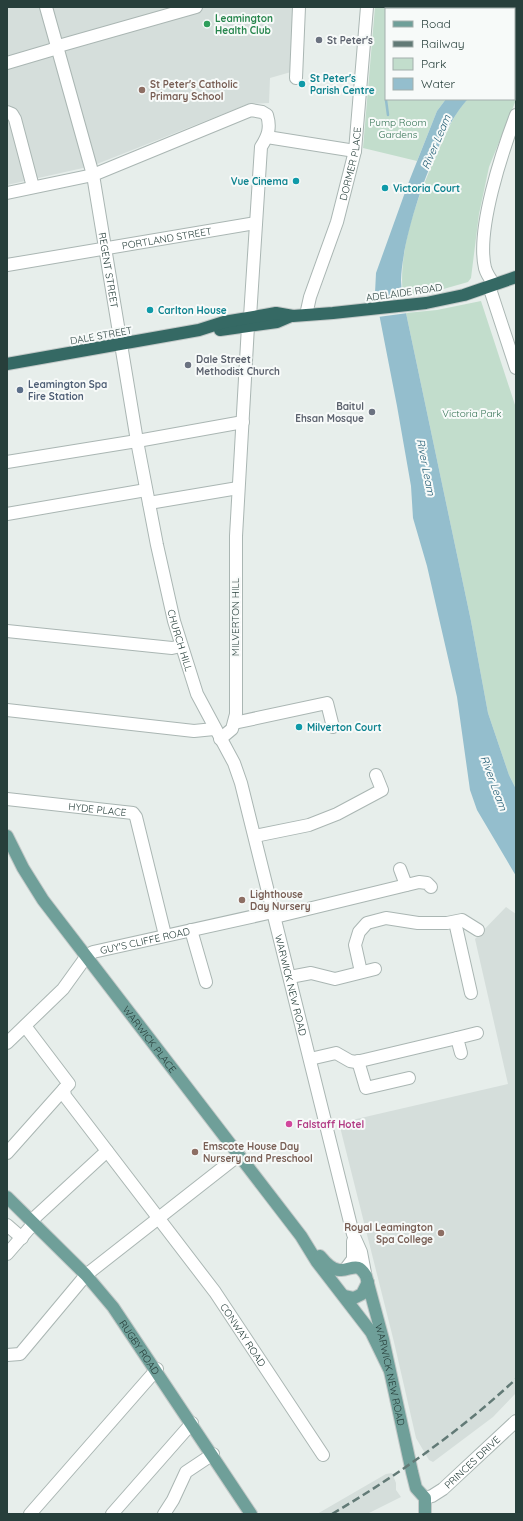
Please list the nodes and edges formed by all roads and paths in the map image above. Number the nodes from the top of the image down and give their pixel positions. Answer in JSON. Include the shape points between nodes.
{"nodes":[{"id":1,"x":46,"y":7,"type":"edge"},
{"id":2,"x":196,"y":7,"type":"edge"},
{"id":3,"x":299,"y":7,"type":"edge"},
{"id":4,"x":367,"y":7,"type":"edge"},
{"id":5,"x":57,"y":47,"type":"junction"},
{"id":6,"x":7,"y":63,"type":"edge"},
{"id":7,"x":296,"y":78,"type":"dead end"},
{"id":8,"x":7,"y":112,"type":"edge"},
{"id":9,"x":516,"y":115,"type":"edge"},
{"id":10,"x":267,"y":137,"type":"junction"},
{"id":11,"x":355,"y":151,"type":"junction"},
{"id":12,"x":93,"y":175,"type":"junction"},
{"id":13,"x":33,"y":187,"type":"junction"},
{"id":14,"x":7,"y":193,"type":"edge"},
{"id":15,"x":256,"y":223,"type":"junction"},
{"id":16,"x":106,"y":249,"type":"junction"},
{"id":17,"x":7,"y":265,"type":"edge"},
{"id":18,"x":516,"y":277,"type":"edge"},
{"id":19,"x":492,"y":285,"type":"junction"},
{"id":20,"x":306,"y":315,"type":"junction"},
{"id":21,"x":249,"y":322,"type":"junction"},
{"id":22,"x":122,"y":343,"type":"junction"},
{"id":23,"x":7,"y":364,"type":"edge"},
{"id":24,"x":516,"y":368,"type":"edge"},
{"id":25,"x":243,"y":422,"type":"junction"},
{"id":26,"x":137,"y":441,"type":"junction"},
{"id":27,"x":7,"y":462,"type":"edge"},
{"id":28,"x":238,"y":488,"type":"junction"},
{"id":29,"x":146,"y":490,"type":"junction"},
{"id":30,"x":149,"y":503,"type":"junction"},
{"id":31,"x":7,"y":514,"type":"edge"},
{"id":32,"x":155,"y":537,"type":"joint"},
{"id":33,"x":7,"y":631,"type":"edge"},
{"id":34,"x":181,"y":646,"type":"junction"},
{"id":35,"x":7,"y":710,"type":"edge"},
{"id":36,"x":234,"y":723,"type":"junction"},
{"id":37,"x":333,"y":727,"type":"dead end"},
{"id":38,"x":217,"y":734,"type":"junction"},
{"id":39,"x":376,"y":775,"type":"dead end"},
{"id":40,"x":7,"y":799,"type":"edge"},
{"id":41,"x":7,"y":836,"type":"edge"},
{"id":42,"x":255,"y":836,"type":"junction"},
{"id":43,"x":400,"y":869,"type":"dead end"},
{"id":44,"x":406,"y":886,"type":"junction"},
{"id":45,"x":431,"y":887,"type":"dead end"},
{"id":46,"x":274,"y":914,"type":"junction"},
{"id":47,"x":455,"y":922,"type":"junction"},
{"id":48,"x":191,"y":930,"type":"junction"},
{"id":49,"x":478,"y":930,"type":"dead end"},
{"id":50,"x":165,"y":935,"type":"junction"},
{"id":51,"x":86,"y":957,"type":"junction"},
{"id":52,"x":375,"y":969,"type":"dead end"},
{"id":53,"x":361,"y":972,"type":"junction"},
{"id":54,"x":290,"y":978,"type":"junction"},
{"id":55,"x":206,"y":982,"type":"dead end"},
{"id":56,"x":471,"y":993,"type":"dead end"},
{"id":57,"x":25,"y":1026,"type":"junction"},
{"id":58,"x":478,"y":1033,"type":"dead end"},
{"id":59,"x":457,"y":1038,"type":"junction"},
{"id":60,"x":7,"y":1043,"type":"edge"},
{"id":61,"x":461,"y":1053,"type":"dead end"},
{"id":62,"x":310,"y":1059,"type":"junction"},
{"id":63,"x":358,"y":1061,"type":"junction"},
{"id":64,"x":409,"y":1078,"type":"dead end"},
{"id":65,"x":64,"y":1089,"type":"junction"},
{"id":66,"x":107,"y":1151,"type":"junction"},
{"id":67,"x":7,"y":1153,"type":"edge"},
{"id":68,"x":239,"y":1155,"type":"junction"},
{"id":69,"x":7,"y":1197,"type":"edge"},
{"id":70,"x":159,"y":1218,"type":"junction"},
{"id":71,"x":32,"y":1222,"type":"junction"},
{"id":72,"x":7,"y":1225,"type":"edge"},
{"id":73,"x":353,"y":1234,"type":"junction"},
{"id":74,"x":302,"y":1236,"type":"junction"},
{"id":75,"x":22,"y":1238,"type":"junction"},
{"id":76,"x":7,"y":1254,"type":"edge"},
{"id":77,"x":345,"y":1269,"type":"junction"},
{"id":78,"x":86,"y":1275,"type":"junction"},
{"id":79,"x":366,"y":1278,"type":"junction"},
{"id":80,"x":341,"y":1292,"type":"junction"},
{"id":81,"x":7,"y":1355,"type":"edge"},
{"id":82,"x":157,"y":1369,"type":"junction"},
{"id":83,"x":389,"y":1369,"type":"junction"},
{"id":84,"x":192,"y":1422,"type":"junction"},
{"id":85,"x":514,"y":1426,"type":"edge"},
{"id":86,"x":212,"y":1454,"type":"junction"},
{"id":87,"x":323,"y":1455,"type":"dead end"},
{"id":88,"x":425,"y":1498,"type":"junction"},
{"id":89,"x":30,"y":1514,"type":"edge"},
{"id":90,"x":112,"y":1514,"type":"edge"},
{"id":91,"x":164,"y":1514,"type":"edge"},
{"id":92,"x":251,"y":1514,"type":"edge"},
{"id":93,"x":425,"y":1514,"type":"edge"}],
"edges":[{"from":1,"to":5,"type":"street","name":"REGENT STREET"},
{"from":2,"to":5,"type":"street"},
{"from":3,"to":7,"type":"street"},
{"from":4,"to":11,"type":"street","name":"DORMER PLACE"},
{"from":5,"to":6,"type":"street"},
{"from":5,"to":12,"type":"street","name":"REGENT STREET"},
{"from":8,"to":13,"type":"street","via":[[15,119]]},
{"from":9,"to":19,"type":"street","via":[[497,169],[490,204],[483,254]]},
{"from":10,"to":11,"type":"street"},
{"from":10,"to":12,"type":"street","name":"MILVERTON HILL","via":[[267,115],[251,110]]},
{"from":10,"to":15,"type":"street","name":"MILVERTON HILL","via":[[261,147]]},
{"from":11,"to":20,"type":"street","name":"DORMER PLACE","via":[[337,222]]},
{"from":12,"to":13,"type":"street"},
{"from":12,"to":16,"type":"street","name":"REGENT STREET"},
{"from":13,"to":14,"type":"street"},
{"from":15,"to":16,"type":"street","name":"PORTLAND STREET"},
{"from":15,"to":21,"type":"street","name":"MILVERTON HILL"},
{"from":16,"to":17,"type":"street","name":"PORTLAND STREET","via":[[31,267]]},
{"from":16,"to":22,"type":"street","name":"REGENT STREET"},
{"from":18,"to":19,"type":"highway","name":"ADELAIDE ROAD"},
{"from":19,"to":20,"type":"highway","name":"ADELAIDE ROAD","via":[[464,295],[418,304]]},
{"from":19,"to":24,"type":"street"},
{"from":20,"to":21,"type":"highway","name":"ADELAIDE ROAD","via":[[293,316],[277,322]]},
{"from":21,"to":22,"type":"highway","name":"DALE STREET","via":[[224,322],[199,330]]},
{"from":21,"to":25,"type":"street","name":"MILVERTON HILL"},
{"from":22,"to":23,"type":"highway","name":"DALE STREET"},
{"from":22,"to":26,"type":"street","name":"REGENT STREET"},
{"from":25,"to":26,"type":"street"},
{"from":25,"to":28,"type":"street","name":"MILVERTON HILL"},
{"from":26,"to":27,"type":"street"},
{"from":26,"to":29,"type":"street","name":"REGENT STREET"},
{"from":28,"to":30,"type":"street"},
{"from":28,"to":36,"type":"street","name":"MILVERTON HILL"},
{"from":29,"to":30,"type":"street","name":"REGENT STREET"},
{"from":29,"to":31,"type":"street"},
{"from":30,"to":32,"type":"street","name":"REGENT STREET"},
{"from":32,"to":34,"type":"street","name":"CHURCH HILL"},
{"from":33,"to":34,"type":"street","via":[[172,648]]},
{"from":34,"to":38,"type":"street","name":"CHURCH HILL","via":[[197,694]]},
{"from":35,"to":38,"type":"street"},
{"from":36,"to":37,"type":"street","via":[[327,703]]},
{"from":36,"to":38,"type":"street","via":[[230,731]]},
{"from":38,"to":42,"type":"street","name":"WARWICK NEW ROAD","via":[[234,762]]},
{"from":39,"to":42,"type":"street","via":[[382,790],[337,814],[309,825]]},
{"from":40,"to":50,"type":"street","name":"HYDE PLACE","via":[[133,813]]},
{"from":41,"to":51,"type":"main road","name":"WARWICK PLACE","via":[[43,900]]},
{"from":42,"to":46,"type":"street","name":"WARWICK NEW ROAD"},
{"from":43,"to":44,"type":"street"},
{"from":44,"to":45,"type":"street","name":"GUY'S CLIFFE ROAD","via":[[423,882]]},
{"from":44,"to":46,"type":"street","name":"GUY'S CLIFFE ROAD"},
{"from":46,"to":48,"type":"street","name":"GUY'S CLIFFE ROAD"},
{"from":46,"to":54,"type":"street","name":"WARWICK NEW ROAD"},
{"from":47,"to":49,"type":"street","via":[[466,922]]},
{"from":47,"to":53,"type":"street","via":[[418,923],[386,918],[367,923],[359,932],[355,945]]},
{"from":47,"to":56,"type":"street"},
{"from":48,"to":50,"type":"street","name":"GUY'S CLIFFE ROAD"},
{"from":48,"to":55,"type":"street"},
{"from":50,"to":51,"type":"street","name":"GUY'S CLIFFE ROAD","via":[[99,949]]},
{"from":51,"to":57,"type":"street","name":"GUY'S CLIFFE ROAD","via":[[63,989]]},
{"from":51,"to":68,"type":"main road","name":"WARWICK PLACE"},
{"from":52,"to":53,"type":"street"},
{"from":53,"to":54,"type":"street","via":[[334,979],[311,973]]},
{"from":54,"to":62,"type":"street","name":"WARWICK NEW ROAD"},
{"from":57,"to":60,"type":"street","name":"GUY'S CLIFFE ROAD"},
{"from":57,"to":65,"type":"street","name":"CONWAY ROAD","via":[[69,1084]]},
{"from":58,"to":59,"type":"street"},
{"from":59,"to":61,"type":"street"},
{"from":59,"to":63,"type":"street"},
{"from":62,"to":63,"type":"street","via":[[336,1053],[350,1061]]},
{"from":62,"to":73,"type":"street","name":"WARWICK NEW ROAD"},
{"from":63,"to":64,"type":"street","via":[[366,1088]]},
{"from":65,"to":66,"type":"street","name":"CONWAY ROAD","via":[[65,1096]]},
{"from":65,"to":67,"type":"street"},
{"from":66,"to":70,"type":"street","name":"CONWAY ROAD"},
{"from":66,"to":71,"type":"street"},
{"from":68,"to":70,"type":"street"},
{"from":68,"to":74,"type":"main road","name":"WARWICK PLACE"},
{"from":69,"to":71,"type":"main road","name":"RUGBY ROAD"},
{"from":70,"to":78,"type":"street"},
{"from":70,"to":87,"type":"street","name":"CONWAY ROAD","via":[[218,1296]]},
{"from":71,"to":75,"type":"street"},
{"from":71,"to":78,"type":"main road","name":"RUGBY ROAD"},
{"from":72,"to":75,"type":"street"},
{"from":73,"to":77,"type":"street","name":"WARWICK NEW ROAD","via":[[354,1255]]},
{"from":73,"to":79,"type":"street","name":"WARWICK NEW ROAD","via":[[361,1252]]},
{"from":74,"to":77,"type":"main road","name":"WARWICK PLACE","via":[[330,1266]]},
{"from":74,"to":80,"type":"main road","name":"WARWICK PLACE","via":[[317,1262]]},
{"from":75,"to":76,"type":"street"},
{"from":77,"to":79,"type":"main road","name":"WARWICK PLACE","via":[[359,1268]]},
{"from":77,"to":80,"type":"main road","name":"WARWICK NEW ROAD","via":[[337,1280]]},
{"from":78,"to":81,"type":"street","via":[[20,1354]]},
{"from":78,"to":82,"type":"main road","name":"RUGBY ROAD","via":[[113,1307]]},
{"from":79,"to":80,"type":"main road","via":[[362,1294],[354,1298]]},
{"from":79,"to":83,"type":"main road","name":"WARWICK NEW ROAD"},
{"from":80,"to":83,"type":"main road","name":"WARWICK PLACE","via":[[374,1337]]},
{"from":82,"to":84,"type":"main road","name":"RUGBY ROAD"},
{"from":82,"to":89,"type":"street"},
{"from":83,"to":88,"type":"main road","name":"WARWICK NEW ROAD","via":[[416,1488]]},
{"from":84,"to":86,"type":"main road","name":"RUGBY ROAD"},
{"from":84,"to":90,"type":"street"},
{"from":85,"to":88,"type":"street","name":"PRINCES DRIVE","via":[[443,1488]]},
{"from":86,"to":91,"type":"street","via":[[186,1472]]},
{"from":86,"to":92,"type":"main road","name":"RUGBY ROAD"},
{"from":88,"to":93,"type":"main road"}]}
